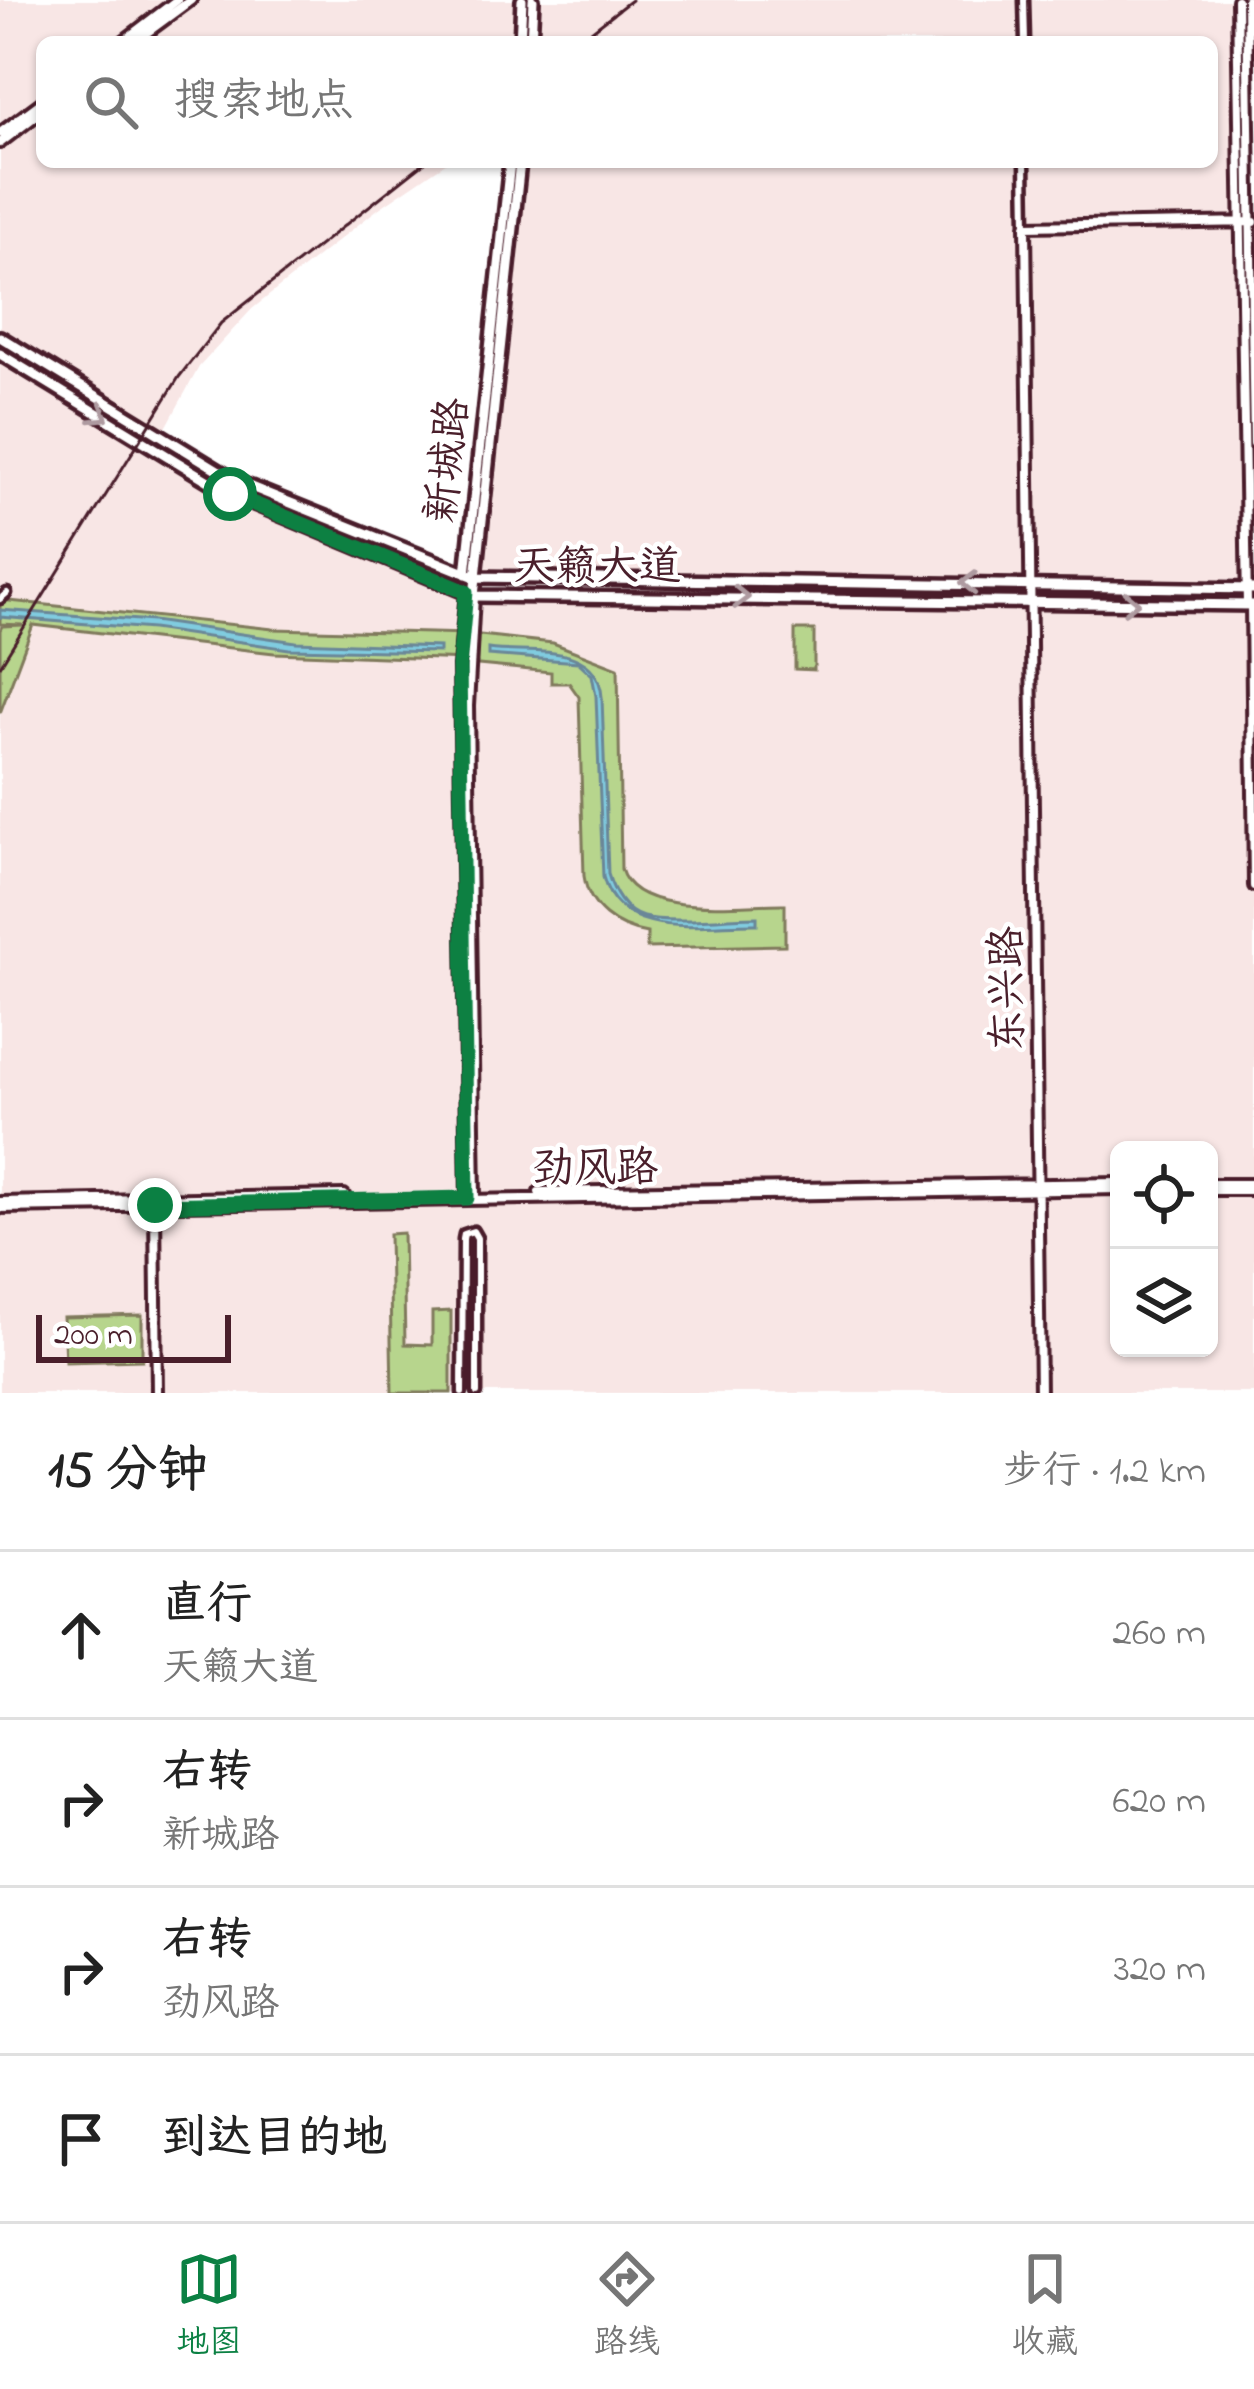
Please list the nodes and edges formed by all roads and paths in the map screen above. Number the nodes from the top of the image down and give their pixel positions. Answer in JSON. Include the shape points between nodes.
{"nodes":[{"id":1,"x":177,"y":0,"type":"edge"},
{"id":2,"x":190,"y":0,"type":"edge"},
{"id":3,"x":522,"y":0,"type":"edge"},
{"id":4,"x":533,"y":0,"type":"edge"},
{"id":5,"x":1024,"y":0,"type":"edge"},
{"id":6,"x":1237,"y":0,"type":"edge"},
{"id":7,"x":1247,"y":0,"type":"edge"},
{"id":8,"x":130,"y":36,"type":"edge"},
{"id":9,"x":142,"y":36,"type":"edge"},
{"id":10,"x":520,"y":36,"type":"edge"},
{"id":11,"x":532,"y":36,"type":"edge"},
{"id":12,"x":1024,"y":36,"type":"edge"},
{"id":13,"x":36,"y":107,"type":"edge"},
{"id":14,"x":36,"y":116,"type":"edge"},
{"id":15,"x":0,"y":134,"type":"edge"},
{"id":16,"x":0,"y":143,"type":"edge"},
{"id":17,"x":509,"y":168,"type":"edge"},
{"id":18,"x":519,"y":168,"type":"edge"},
{"id":19,"x":1025,"y":168,"type":"edge"},
{"id":20,"x":1248,"y":222,"type":"edge"},
{"id":21,"x":1026,"y":226,"type":"junction"},
{"id":22,"x":0,"y":337,"type":"edge"},
{"id":23,"x":0,"y":354,"type":"edge"},
{"id":24,"x":1254,"y":444,"type":"edge"},
{"id":25,"x":471,"y":576,"type":"junction"},
{"id":26,"x":1030,"y":584,"type":"junction"},
{"id":27,"x":1250,"y":589,"type":"edge"},
{"id":28,"x":470,"y":594,"type":"junction"},
{"id":29,"x":1029,"y":602,"type":"junction"},
{"id":30,"x":1251,"y":605,"type":"edge"},
{"id":31,"x":1254,"y":886,"type":"edge"},
{"id":32,"x":1037,"y":1186,"type":"junction"},
{"id":33,"x":1110,"y":1186,"type":"edge"},
{"id":34,"x":1218,"y":1187,"type":"edge"},
{"id":35,"x":1254,"y":1187,"type":"edge"},
{"id":36,"x":471,"y":1196,"type":"junction"},
{"id":37,"x":0,"y":1205,"type":"edge"},
{"id":38,"x":155,"y":1205,"type":"junction"},
{"id":39,"x":157,"y":1393,"type":"edge"},
{"id":40,"x":462,"y":1393,"type":"edge"},
{"id":41,"x":477,"y":1393,"type":"edge"},
{"id":42,"x":1040,"y":1393,"type":"edge"}],
"edges":[{"from":1,"to":8,"type":"street"},
{"from":2,"to":9,"type":"street"},
{"from":3,"to":10,"type":"main road"},
{"from":4,"to":11,"type":"main road"},
{"from":5,"to":12,"type":"street"},
{"from":6,"to":20,"type":"street"},
{"from":7,"to":20,"type":"street"},
{"from":13,"to":15,"type":"street"},
{"from":14,"to":16,"type":"street"},
{"from":17,"to":25,"type":"main road","name":"新城路"},
{"from":18,"to":25,"type":"main road","name":"新城路"},
{"from":19,"to":21,"type":"street"},
{"from":20,"to":21,"type":"street"},
{"from":20,"to":24,"type":"street"},
{"from":20,"to":27,"type":"street"},
{"from":21,"to":26,"type":"street","name":"东兴路"},
{"from":22,"to":25,"type":"main road","name":"天籁大道","via":[[236,481]]},
{"from":23,"to":28,"type":"main road","name":"天籁大道","one_way":true,"via":[[230,494]]},
{"from":26,"to":25,"type":"main road","name":"天籁大道","one_way":true},
{"from":25,"to":28,"type":"main road","name":"新城路"},
{"from":26,"to":27,"type":"main road","name":"天籁大道"},
{"from":26,"to":29,"type":"street","name":"东兴路"},
{"from":27,"to":30,"type":"street"},
{"from":28,"to":29,"type":"main road","name":"天籁大道","one_way":true},
{"from":28,"to":36,"type":"street","name":"新城路","via":[[459,666]]},
{"from":29,"to":30,"type":"main road","name":"天籁大道","one_way":true},
{"from":29,"to":32,"type":"street","name":"东兴路"},
{"from":30,"to":31,"type":"street"},
{"from":32,"to":33,"type":"street","name":"劲风路"},
{"from":32,"to":36,"type":"street","name":"劲风路"},
{"from":32,"to":42,"type":"street","name":"东兴路"},
{"from":34,"to":35,"type":"street"},
{"from":36,"to":37,"type":"street","name":"劲风路"},
{"from":36,"to":38,"type":"street","name":"劲风路"},
{"from":37,"to":38,"type":"street","name":"劲风路"},
{"from":38,"to":39,"type":"street"},
{"from":40,"to":41,"type":"street","via":[[463,1239],[472,1231]]}]}
